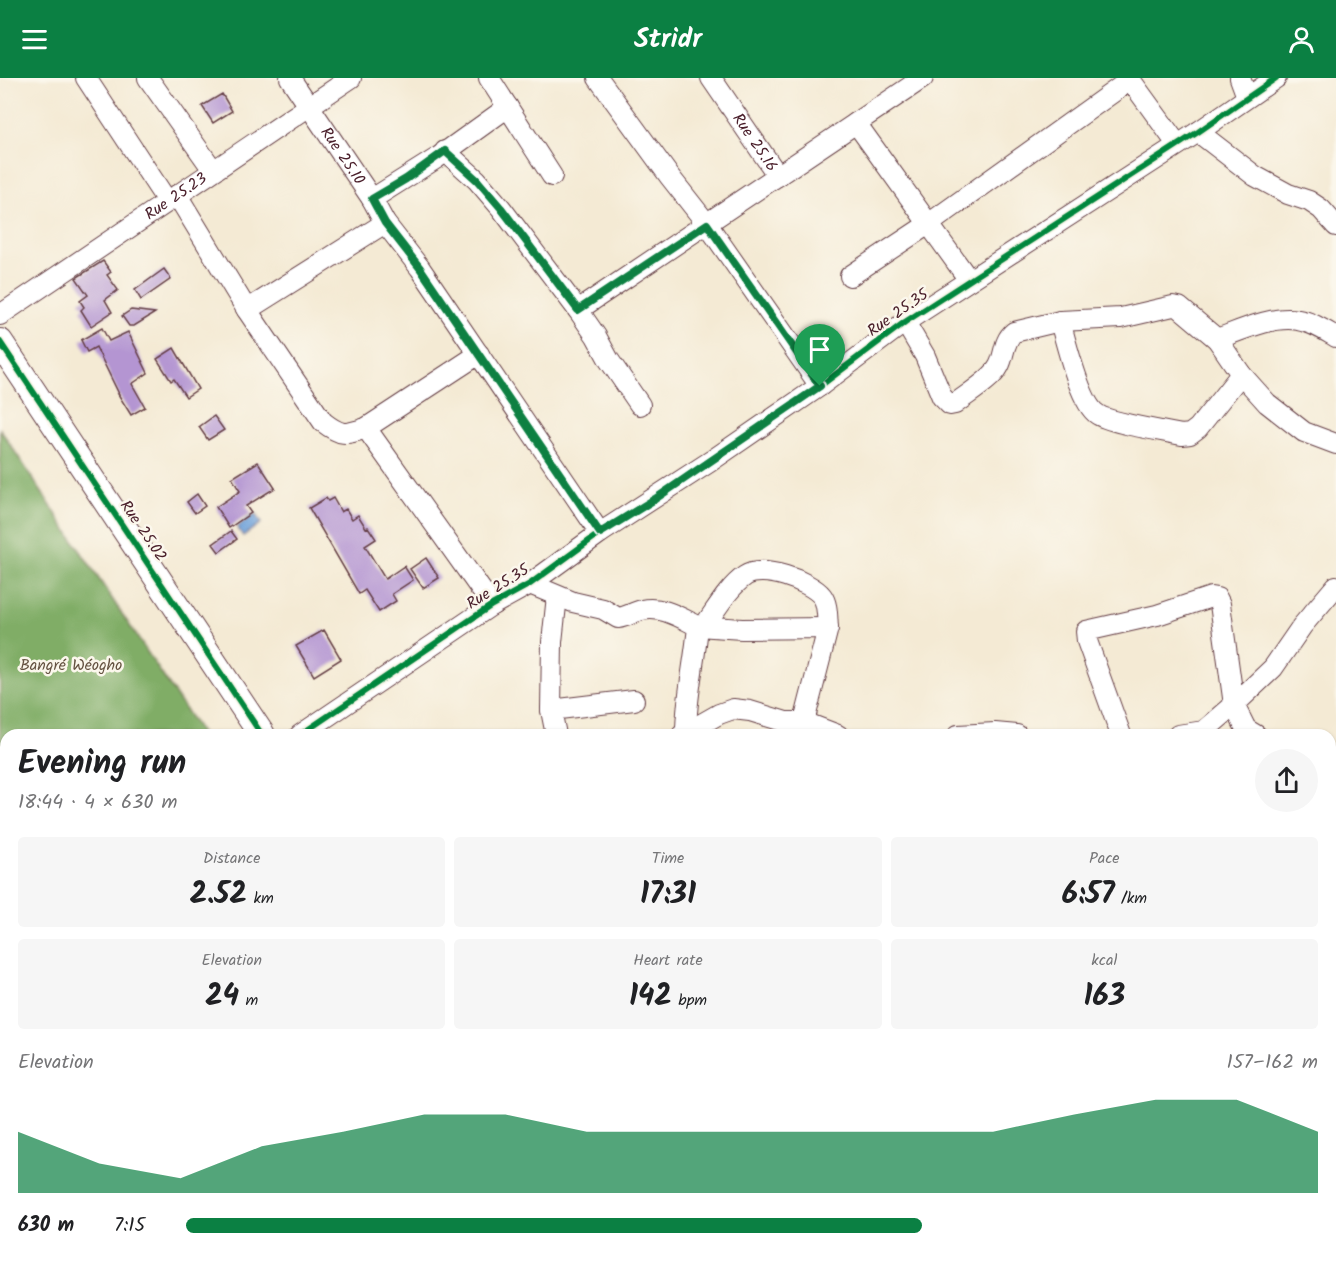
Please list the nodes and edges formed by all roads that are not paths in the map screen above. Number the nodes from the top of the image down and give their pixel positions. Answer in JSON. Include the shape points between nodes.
{"nodes":[{"id":1,"x":86,"y":78,"type":"edge"},
{"id":2,"x":148,"y":78,"type":"edge"},
{"id":3,"x":290,"y":78,"type":"edge"},
{"id":4,"x":351,"y":78,"type":"edge"},
{"id":5,"x":489,"y":78,"type":"edge"},
{"id":6,"x":598,"y":78,"type":"edge"},
{"id":7,"x":711,"y":78,"type":"edge"},
{"id":8,"x":1240,"y":78,"type":"edge"},
{"id":9,"x":1276,"y":78,"type":"edge"},
{"id":10,"x":1130,"y":79,"type":"edge"},
{"id":11,"x":915,"y":80,"type":"edge"},
{"id":12,"x":1247,"y":97,"type":"junction"},
{"id":13,"x":308,"y":107,"type":"junction"},
{"id":14,"x":508,"y":107,"type":"junction"},
{"id":15,"x":856,"y":123,"type":"junction"},
{"id":16,"x":1198,"y":132,"type":"junction"},
{"id":17,"x":1177,"y":144,"type":"junction"},
{"id":18,"x":445,"y":151,"type":"junction"},
{"id":19,"x":213,"y":170,"type":"junction"},
{"id":20,"x":552,"y":176,"type":"dead end"},
{"id":21,"x":778,"y":176,"type":"junction"},
{"id":22,"x":172,"y":198,"type":"junction"},
{"id":23,"x":372,"y":199,"type":"junction"},
{"id":24,"x":385,"y":223,"type":"junction"},
{"id":25,"x":930,"y":223,"type":"junction"},
{"id":26,"x":707,"y":224,"type":"junction"},
{"id":27,"x":1336,"y":226,"type":"edge"},
{"id":28,"x":850,"y":276,"type":"dead end"},
{"id":29,"x":969,"y":280,"type":"junction"},
{"id":30,"x":247,"y":310,"type":"junction"},
{"id":31,"x":578,"y":310,"type":"junction"},
{"id":32,"x":0,"y":315,"type":"edge"},
{"id":33,"x":1060,"y":321,"type":"junction"},
{"id":34,"x":905,"y":322,"type":"junction"},
{"id":35,"x":1336,"y":337,"type":"edge"},
{"id":36,"x":1216,"y":339,"type":"junction"},
{"id":37,"x":0,"y":342,"type":"edge"},
{"id":38,"x":479,"y":354,"type":"junction"},
{"id":39,"x":1241,"y":374,"type":"junction"},
{"id":40,"x":820,"y":386,"type":"junction"},
{"id":41,"x":640,"y":405,"type":"dead end"},
{"id":42,"x":366,"y":428,"type":"junction"},
{"id":43,"x":1336,"y":444,"type":"edge"},
{"id":44,"x":600,"y":533,"type":"junction"},
{"id":45,"x":530,"y":584,"type":"junction"},
{"id":46,"x":1336,"y":586,"type":"edge"},
{"id":47,"x":557,"y":596,"type":"junction"},
{"id":48,"x":492,"y":605,"type":"junction"},
{"id":49,"x":701,"y":626,"type":"junction"},
{"id":50,"x":828,"y":628,"type":"junction"},
{"id":51,"x":634,"y":700,"type":"dead end"},
{"id":52,"x":1234,"y":705,"type":"junction"},
{"id":53,"x":551,"y":710,"type":"junction"},
{"id":54,"x":804,"y":723,"type":"junction"},
{"id":55,"x":258,"y":729,"type":"edge"},
{"id":56,"x":309,"y":729,"type":"edge"},
{"id":57,"x":555,"y":729,"type":"edge"},
{"id":58,"x":684,"y":729,"type":"edge"},
{"id":59,"x":693,"y":729,"type":"edge"},
{"id":60,"x":821,"y":729,"type":"edge"},
{"id":61,"x":1119,"y":729,"type":"edge"},
{"id":62,"x":1206,"y":729,"type":"edge"},
{"id":63,"x":1246,"y":729,"type":"edge"}],
"edges":[{"from":1,"to":22,"type":"street"},
{"from":2,"to":19,"type":"street"},
{"from":3,"to":13,"type":"street","name":"Rue 25.10"},
{"from":4,"to":13,"type":"street","name":"Rue 25.23"},
{"from":5,"to":14,"type":"street"},
{"from":6,"to":26,"type":"street"},
{"from":7,"to":21,"type":"street","name":"Rue 25.16"},
{"from":8,"to":12,"type":"street"},
{"from":9,"to":12,"type":"street","name":"Rue 25.35"},
{"from":10,"to":17,"type":"street"},
{"from":10,"to":25,"type":"street"},
{"from":11,"to":15,"type":"street"},
{"from":12,"to":16,"type":"street","name":"Rue 25.35"},
{"from":13,"to":19,"type":"street","name":"Rue 25.23"},
{"from":13,"to":23,"type":"street","name":"Rue 25.10"},
{"from":14,"to":18,"type":"street"},
{"from":14,"to":20,"type":"street"},
{"from":15,"to":21,"type":"street"},
{"from":15,"to":25,"type":"street"},
{"from":16,"to":17,"type":"street","name":"Rue 25.35"},
{"from":16,"to":27,"type":"street","via":[[1256,176],[1321,209]]},
{"from":17,"to":29,"type":"street","name":"Rue 25.35"},
{"from":18,"to":23,"type":"street"},
{"from":18,"to":31,"type":"street","via":[[501,208]]},
{"from":19,"to":22,"type":"street","name":"Rue 25.23"},
{"from":21,"to":26,"type":"street"},
{"from":22,"to":30,"type":"street"},
{"from":22,"to":32,"type":"street","name":"Rue 25.23"},
{"from":23,"to":24,"type":"street","name":"Rue 25.10"},
{"from":24,"to":30,"type":"street"},
{"from":24,"to":38,"type":"street","name":"Rue 25.10"},
{"from":25,"to":28,"type":"street"},
{"from":25,"to":29,"type":"street"},
{"from":26,"to":31,"type":"street"},
{"from":26,"to":40,"type":"street"},
{"from":29,"to":34,"type":"street","name":"Rue 25.35"},
{"from":30,"to":42,"type":"street","via":[[323,422],[334,431],[348,434]]},
{"from":31,"to":41,"type":"street"},
{"from":33,"to":34,"type":"street","via":[[1008,336],[998,368],[950,405],[942,397],[926,356]]},
{"from":33,"to":36,"type":"street","via":[[1121,318],[1173,306]]},
{"from":33,"to":39,"type":"street","via":[[1085,398],[1090,408],[1103,417],[1191,434]]},
{"from":34,"to":40,"type":"street","name":"Rue 25.35"},
{"from":35,"to":36,"type":"street","via":[[1308,322],[1286,319]]},
{"from":36,"to":39,"type":"street"},
{"from":37,"to":55,"type":"main road","name":"Rue 25.02"},
{"from":38,"to":42,"type":"street"},
{"from":38,"to":44,"type":"street","name":"Rue 25.10"},
{"from":39,"to":43,"type":"street","via":[[1267,403],[1304,432]]},
{"from":40,"to":44,"type":"street","name":"Rue 25.35"},
{"from":42,"to":48,"type":"street"},
{"from":44,"to":45,"type":"street","name":"Rue 25.35"},
{"from":45,"to":47,"type":"street"},
{"from":45,"to":48,"type":"street","name":"Rue 25.35"},
{"from":46,"to":52,"type":"street","via":[[1272,668]]},
{"from":47,"to":49,"type":"street","via":[[603,609],[618,618],[653,609]]},
{"from":47,"to":53,"type":"street"},
{"from":48,"to":56,"type":"street","name":"Rue 25.35"},
{"from":49,"to":50,"type":"street"},
{"from":49,"to":50,"type":"street","via":[[746,575],[760,570],[779,573],[822,596]]},
{"from":49,"to":58,"type":"street"},
{"from":50,"to":54,"type":"street"},
{"from":51,"to":53,"type":"street"},
{"from":52,"to":61,"type":"street","via":[[1220,604],[1211,597],[1157,615],[1086,631]]},
{"from":52,"to":62,"type":"street"},
{"from":52,"to":63,"type":"street"},
{"from":53,"to":57,"type":"street"},
{"from":54,"to":59,"type":"street","via":[[733,708]]},
{"from":54,"to":60,"type":"street"}]}
